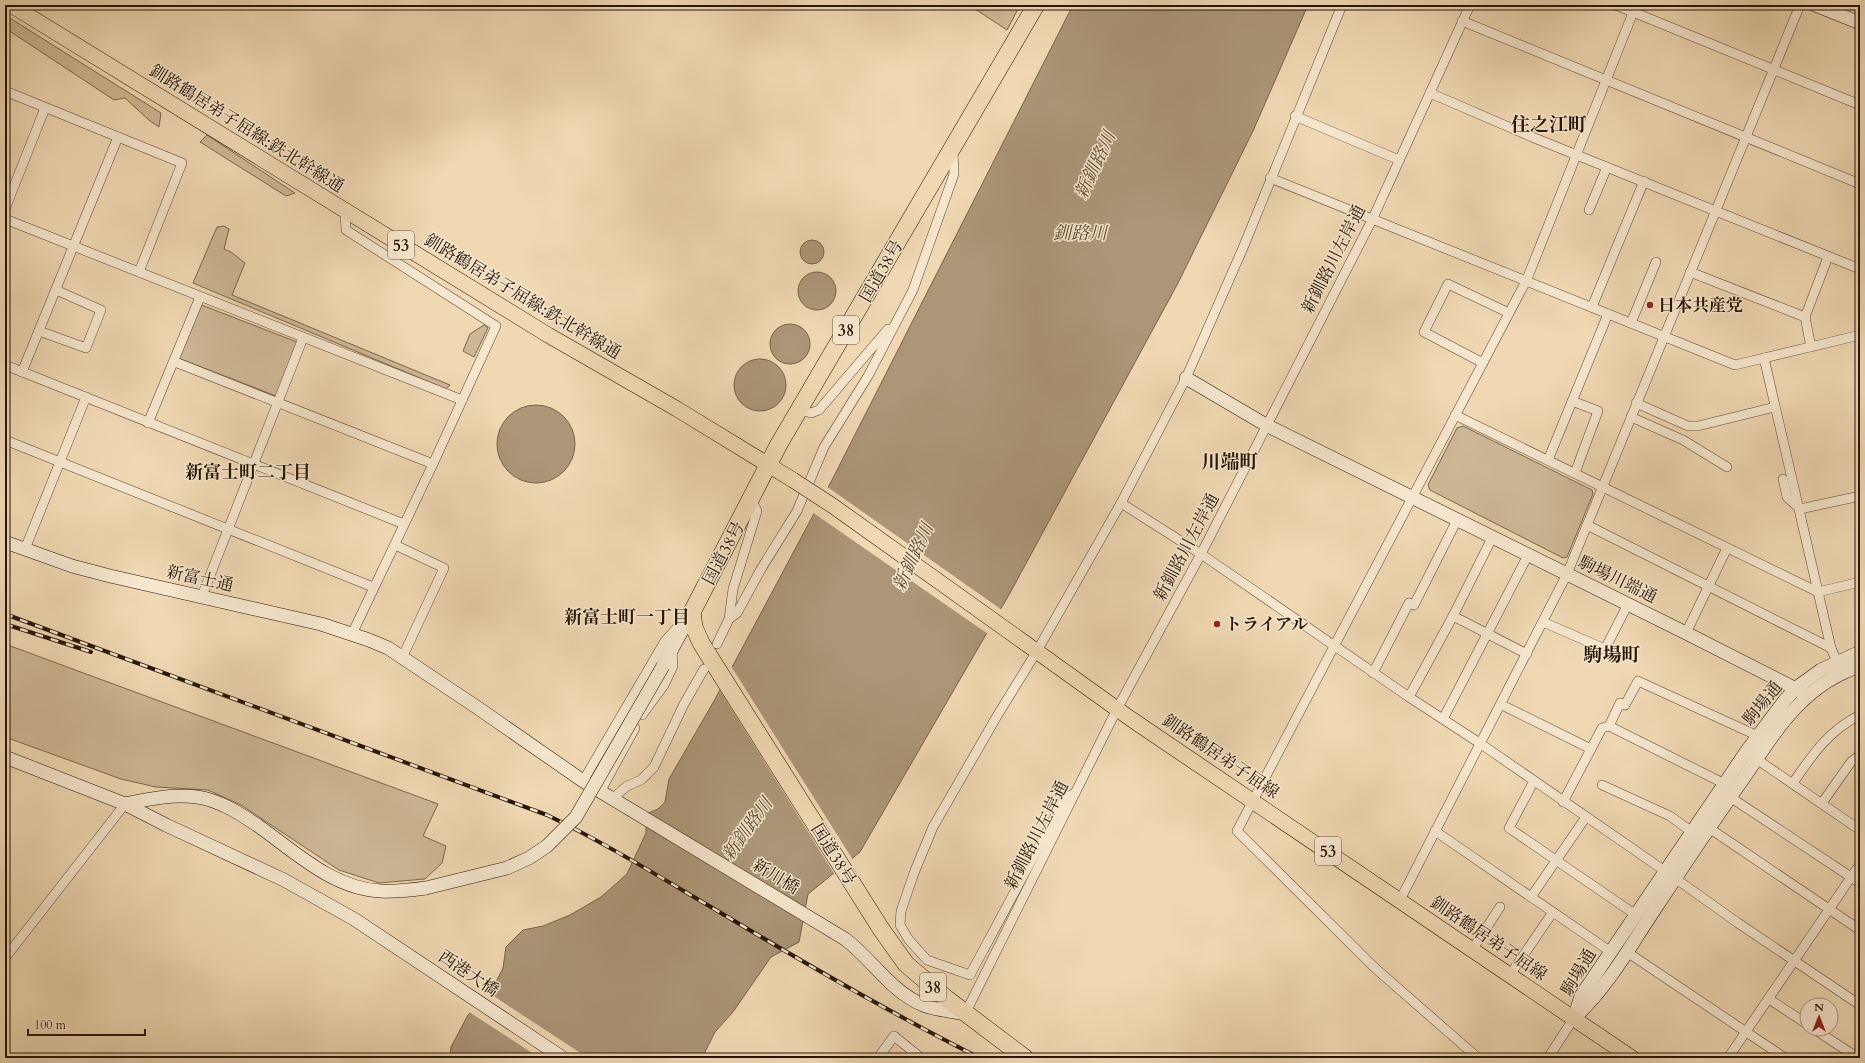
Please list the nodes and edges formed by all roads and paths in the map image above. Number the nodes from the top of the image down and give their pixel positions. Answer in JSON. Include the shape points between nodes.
{"nodes":[{"id":1,"x":11,"y":5,"type":"edge"},
{"id":2,"x":1036,"y":5,"type":"edge"},
{"id":3,"x":1342,"y":5,"type":"edge"},
{"id":4,"x":1470,"y":5,"type":"edge"},
{"id":5,"x":1616,"y":5,"type":"edge"},
{"id":6,"x":1800,"y":5,"type":"edge"},
{"id":7,"x":1814,"y":5,"type":"edge"},
{"id":8,"x":1634,"y":8,"type":"edge"},
{"id":9,"x":1462,"y":21,"type":"junction"},
{"id":10,"x":1860,"y":23,"type":"edge"},
{"id":11,"x":1773,"y":70,"type":"junction"},
{"id":12,"x":1606,"y":80,"type":"junction"},
{"id":13,"x":5,"y":91,"type":"edge"},
{"id":14,"x":1430,"y":93,"type":"junction"},
{"id":15,"x":1860,"y":105,"type":"edge"},
{"id":16,"x":45,"y":108,"type":"junction"},
{"id":17,"x":1295,"y":116,"type":"junction"},
{"id":18,"x":118,"y":137,"type":"junction"},
{"id":19,"x":1746,"y":138,"type":"junction"},
{"id":20,"x":953,"y":148,"type":"junction"},
{"id":21,"x":1576,"y":154,"type":"junction"},
{"id":22,"x":1399,"y":160,"type":"junction"},
{"id":23,"x":1607,"y":167,"type":"junction"},
{"id":24,"x":1270,"y":178,"type":"junction"},
{"id":25,"x":1644,"y":181,"type":"junction"},
{"id":26,"x":1860,"y":184,"type":"edge"},
{"id":27,"x":5,"y":209,"type":"edge"},
{"id":28,"x":1589,"y":210,"type":"dead end"},
{"id":29,"x":345,"y":211,"type":"junction"},
{"id":30,"x":1716,"y":211,"type":"junction"},
{"id":31,"x":1373,"y":218,"type":"junction"},
{"id":32,"x":5,"y":219,"type":"edge"},
{"id":33,"x":74,"y":247,"type":"junction"},
{"id":34,"x":1828,"y":257,"type":"junction"},
{"id":35,"x":1656,"y":262,"type":"dead end"},
{"id":36,"x":1860,"y":269,"type":"edge"},
{"id":37,"x":139,"y":272,"type":"junction"},
{"id":38,"x":1690,"y":272,"type":"junction"},
{"id":39,"x":1526,"y":280,"type":"junction"},
{"id":40,"x":56,"y":290,"type":"junction"},
{"id":41,"x":200,"y":297,"type":"junction"},
{"id":42,"x":1592,"y":307,"type":"junction"},
{"id":43,"x":1509,"y":313,"type":"junction"},
{"id":44,"x":1608,"y":314,"type":"junction"},
{"id":45,"x":899,"y":317,"type":"junction"},
{"id":46,"x":1805,"y":318,"type":"junction"},
{"id":47,"x":1631,"y":323,"type":"junction"},
{"id":48,"x":39,"y":331,"type":"junction"},
{"id":49,"x":1860,"y":335,"type":"edge"},
{"id":50,"x":1664,"y":336,"type":"junction"},
{"id":51,"x":303,"y":338,"type":"junction"},
{"id":52,"x":1811,"y":347,"type":"junction"},
{"id":53,"x":1764,"y":358,"type":"junction"},
{"id":54,"x":175,"y":362,"type":"junction"},
{"id":55,"x":1483,"y":363,"type":"junction"},
{"id":56,"x":5,"y":365,"type":"edge"},
{"id":57,"x":22,"y":372,"type":"junction"},
{"id":58,"x":1186,"y":378,"type":"junction"},
{"id":59,"x":86,"y":398,"type":"junction"},
{"id":60,"x":462,"y":400,"type":"junction"},
{"id":61,"x":1572,"y":401,"type":"junction"},
{"id":62,"x":278,"y":402,"type":"junction"},
{"id":63,"x":1636,"y":403,"type":"junction"},
{"id":64,"x":1775,"y":408,"type":"junction"},
{"id":65,"x":799,"y":410,"type":"junction"},
{"id":66,"x":1456,"y":415,"type":"junction"},
{"id":67,"x":1631,"y":417,"type":"junction"},
{"id":68,"x":148,"y":423,"type":"junction"},
{"id":69,"x":1266,"y":425,"type":"junction"},
{"id":70,"x":1688,"y":426,"type":"junction"},
{"id":71,"x":5,"y":440,"type":"edge"},
{"id":72,"x":1683,"y":440,"type":"junction"},
{"id":73,"x":1548,"y":460,"type":"junction"},
{"id":74,"x":60,"y":463,"type":"junction"},
{"id":75,"x":254,"y":464,"type":"junction"},
{"id":76,"x":433,"y":464,"type":"junction"},
{"id":77,"x":768,"y":465,"type":"junction"},
{"id":78,"x":1727,"y":467,"type":"dead end"},
{"id":79,"x":1575,"y":473,"type":"junction"},
{"id":80,"x":1783,"y":479,"type":"dead end"},
{"id":81,"x":793,"y":480,"type":"joint"},
{"id":82,"x":1602,"y":487,"type":"junction"},
{"id":83,"x":1860,"y":496,"type":"edge"},
{"id":84,"x":1412,"y":497,"type":"junction"},
{"id":85,"x":751,"y":499,"type":"junction"},
{"id":86,"x":1121,"y":503,"type":"junction"},
{"id":87,"x":1800,"y":509,"type":"junction"},
{"id":88,"x":1457,"y":520,"type":"junction"},
{"id":89,"x":404,"y":524,"type":"junction"},
{"id":90,"x":1587,"y":525,"type":"junction"},
{"id":91,"x":229,"y":529,"type":"junction"},
{"id":92,"x":1492,"y":538,"type":"junction"},
{"id":93,"x":5,"y":542,"type":"edge"},
{"id":94,"x":395,"y":545,"type":"junction"},
{"id":95,"x":1727,"y":548,"type":"junction"},
{"id":96,"x":26,"y":549,"type":"junction"},
{"id":97,"x":1201,"y":554,"type":"junction"},
{"id":98,"x":1528,"y":555,"type":"junction"},
{"id":99,"x":1567,"y":574,"type":"junction"},
{"id":100,"x":1860,"y":582,"type":"edge"},
{"id":101,"x":373,"y":587,"type":"junction"},
{"id":102,"x":1708,"y":587,"type":"junction"},
{"id":103,"x":1818,"y":592,"type":"junction"},
{"id":104,"x":202,"y":596,"type":"junction"},
{"id":105,"x":1628,"y":604,"type":"junction"},
{"id":106,"x":692,"y":612,"type":"junction"},
{"id":107,"x":1453,"y":616,"type":"junction"},
{"id":108,"x":729,"y":619,"type":"junction"},
{"id":109,"x":1543,"y":622,"type":"junction"},
{"id":110,"x":1686,"y":633,"type":"junction"},
{"id":111,"x":352,"y":634,"type":"junction"},
{"id":112,"x":1488,"y":634,"type":"junction"},
{"id":113,"x":1334,"y":646,"type":"junction"},
{"id":114,"x":1031,"y":647,"type":"junction"},
{"id":115,"x":1831,"y":648,"type":"junction"},
{"id":116,"x":672,"y":650,"type":"junction"},
{"id":117,"x":1860,"y":652,"type":"edge"},
{"id":118,"x":1527,"y":654,"type":"junction"},
{"id":119,"x":402,"y":658,"type":"junction"},
{"id":120,"x":712,"y":658,"type":"junction"},
{"id":121,"x":1837,"y":662,"type":"junction"},
{"id":122,"x":1860,"y":666,"type":"edge"},
{"id":123,"x":1373,"y":673,"type":"junction"},
{"id":124,"x":1796,"y":688,"type":"junction"},
{"id":125,"x":1808,"y":695,"type":"junction"},
{"id":126,"x":1409,"y":697,"type":"junction"},
{"id":127,"x":1502,"y":705,"type":"junction"},
{"id":128,"x":1117,"y":709,"type":"junction"},
{"id":129,"x":1860,"y":715,"type":"edge"},
{"id":130,"x":1443,"y":719,"type":"junction"},
{"id":131,"x":1609,"y":726,"type":"junction"},
{"id":132,"x":1758,"y":736,"type":"junction"},
{"id":133,"x":1481,"y":744,"type":"junction"},
{"id":134,"x":1591,"y":749,"type":"junction"},
{"id":135,"x":1860,"y":755,"type":"edge"},
{"id":136,"x":1751,"y":756,"type":"junction"},
{"id":137,"x":5,"y":757,"type":"edge"},
{"id":138,"x":583,"y":780,"type":"junction"},
{"id":139,"x":1534,"y":781,"type":"junction"},
{"id":140,"x":1793,"y":783,"type":"junction"},
{"id":141,"x":1725,"y":784,"type":"junction"},
{"id":142,"x":1602,"y":785,"type":"dead end"},
{"id":143,"x":600,"y":792,"type":"junction"},
{"id":144,"x":1075,"y":793,"type":"junction"},
{"id":145,"x":1730,"y":797,"type":"junction"},
{"id":146,"x":612,"y":799,"type":"junction"},
{"id":147,"x":1254,"y":801,"type":"junction"},
{"id":148,"x":1563,"y":802,"type":"junction"},
{"id":149,"x":1822,"y":803,"type":"junction"},
{"id":150,"x":125,"y":804,"type":"junction"},
{"id":151,"x":1586,"y":817,"type":"junction"},
{"id":152,"x":1710,"y":828,"type":"junction"},
{"id":153,"x":1860,"y":830,"type":"edge"},
{"id":154,"x":1435,"y":831,"type":"junction"},
{"id":155,"x":1692,"y":832,"type":"junction"},
{"id":156,"x":1556,"y":860,"type":"junction"},
{"id":157,"x":1860,"y":864,"type":"edge"},
{"id":158,"x":1670,"y":875,"type":"junction"},
{"id":159,"x":1851,"y":877,"type":"junction"},
{"id":160,"x":1860,"y":883,"type":"edge"},
{"id":161,"x":1531,"y":897,"type":"junction"},
{"id":162,"x":1400,"y":900,"type":"junction"},
{"id":163,"x":1500,"y":908,"type":"dead end"},
{"id":164,"x":1830,"y":909,"type":"junction"},
{"id":165,"x":1553,"y":912,"type":"junction"},
{"id":166,"x":1636,"y":915,"type":"junction"},
{"id":167,"x":1860,"y":930,"type":"edge"},
{"id":168,"x":1472,"y":950,"type":"junction"},
{"id":169,"x":1611,"y":952,"type":"junction"},
{"id":170,"x":1627,"y":952,"type":"junction"},
{"id":171,"x":5,"y":958,"type":"edge"},
{"id":172,"x":1794,"y":961,"type":"junction"},
{"id":173,"x":1510,"y":975,"type":"junction"},
{"id":174,"x":1769,"y":999,"type":"junction"},
{"id":175,"x":1860,"y":1005,"type":"edge"},
{"id":176,"x":965,"y":1014,"type":"junction"},
{"id":177,"x":1574,"y":1018,"type":"junction"},
{"id":178,"x":1799,"y":1019,"type":"edge"},
{"id":179,"x":1746,"y":1032,"type":"junction"},
{"id":180,"x":1826,"y":1037,"type":"edge"},
{"id":181,"x":563,"y":1058,"type":"edge"},
{"id":182,"x":878,"y":1058,"type":"edge"},
{"id":183,"x":921,"y":1058,"type":"edge"},
{"id":184,"x":1025,"y":1058,"type":"edge"},
{"id":185,"x":1478,"y":1058,"type":"edge"},
{"id":186,"x":1548,"y":1058,"type":"edge"},
{"id":187,"x":1632,"y":1058,"type":"edge"},
{"id":188,"x":1728,"y":1058,"type":"edge"},
{"id":189,"x":1785,"y":1058,"type":"edge"},
{"id":190,"x":1858,"y":1058,"type":"edge"}],
"edges":[{"from":1,"to":29,"type":"main road","name":"釧路鶴居弟子屈線:鉄北幹線通","number":"53"},
{"from":2,"to":20,"type":"highway","name":"国道38号","number":"38"},
{"from":3,"to":17,"type":"street"},
{"from":4,"to":9,"type":"street","name":"新釧路川左岸通"},
{"from":5,"to":8,"type":"street"},
{"from":6,"to":11,"type":"street"},
{"from":7,"to":10,"type":"street"},
{"from":8,"to":11,"type":"street"},
{"from":8,"to":12,"type":"street"},
{"from":9,"to":12,"type":"street"},
{"from":9,"to":14,"type":"street","name":"新釧路川左岸通"},
{"from":11,"to":15,"type":"street"},
{"from":11,"to":19,"type":"street"},
{"from":12,"to":19,"type":"street"},
{"from":12,"to":21,"type":"street"},
{"from":13,"to":16,"type":"street"},
{"from":14,"to":21,"type":"street"},
{"from":14,"to":22,"type":"street","name":"新釧路川左岸通"},
{"from":16,"to":18,"type":"street"},
{"from":16,"to":27,"type":"street"},
{"from":17,"to":22,"type":"street"},
{"from":17,"to":24,"type":"street"},
{"from":18,"to":33,"type":"street"},
{"from":18,"to":37,"type":"street","via":[[182,163]]},
{"from":19,"to":26,"type":"street"},
{"from":19,"to":30,"type":"street"},
{"from":20,"to":45,"type":"street","via":[[954,174],[913,290]]},
{"from":20,"to":65,"type":"highway","name":"国道38号","number":"38"},
{"from":21,"to":23,"type":"street"},
{"from":21,"to":39,"type":"street"},
{"from":22,"to":31,"type":"street","name":"新釧路川左岸通"},
{"from":23,"to":25,"type":"street"},
{"from":23,"to":28,"type":"street"},
{"from":24,"to":31,"type":"street"},
{"from":24,"to":58,"type":"street"},
{"from":25,"to":30,"type":"street"},
{"from":25,"to":42,"type":"street"},
{"from":29,"to":60,"type":"street","via":[[346,230],[496,326]]},
{"from":29,"to":77,"type":"main road","name":"釧路鶴居弟子屈線:鉄北幹線通","number":"53"},
{"from":30,"to":34,"type":"street"},
{"from":30,"to":38,"type":"street"},
{"from":31,"to":39,"type":"street"},
{"from":31,"to":69,"type":"street","name":"新釧路川左岸通"},
{"from":32,"to":33,"type":"street"},
{"from":33,"to":37,"type":"street"},
{"from":33,"to":40,"type":"street"},
{"from":34,"to":36,"type":"street"},
{"from":34,"to":46,"type":"street"},
{"from":35,"to":47,"type":"street"},
{"from":37,"to":41,"type":"street"},
{"from":38,"to":46,"type":"street"},
{"from":38,"to":50,"type":"street"},
{"from":39,"to":42,"type":"street"},
{"from":39,"to":43,"type":"street"},
{"from":40,"to":48,"type":"street"},
{"from":40,"to":48,"type":"street","via":[[101,310],[86,348]]},
{"from":41,"to":51,"type":"street"},
{"from":41,"to":54,"type":"street"},
{"from":42,"to":44,"type":"street"},
{"from":43,"to":55,"type":"street"},
{"from":43,"to":55,"type":"street","via":[[1448,284],[1424,332]]},
{"from":44,"to":47,"type":"street"},
{"from":44,"to":61,"type":"street"},
{"from":45,"to":65,"type":"street","via":[[819,410]]},
{"from":45,"to":108,"type":"street","via":[[868,376],[824,447],[797,511],[737,613]]},
{"from":46,"to":52,"type":"street"},
{"from":47,"to":50,"type":"street"},
{"from":48,"to":57,"type":"street"},
{"from":49,"to":52,"type":"street"},
{"from":50,"to":53,"type":"street","via":[[1735,365]]},
{"from":50,"to":63,"type":"street"},
{"from":51,"to":60,"type":"street"},
{"from":51,"to":62,"type":"street"},
{"from":52,"to":53,"type":"street"},
{"from":53,"to":64,"type":"street"},
{"from":54,"to":62,"type":"street"},
{"from":54,"to":68,"type":"street"},
{"from":55,"to":66,"type":"street"},
{"from":56,"to":57,"type":"street"},
{"from":57,"to":59,"type":"street"},
{"from":58,"to":69,"type":"street","name":"駒場川端通"},
{"from":58,"to":86,"type":"street"},
{"from":59,"to":68,"type":"street"},
{"from":59,"to":74,"type":"street"},
{"from":60,"to":76,"type":"street"},
{"from":61,"to":73,"type":"street"},
{"from":61,"to":79,"type":"street","via":[[1598,412]]},
{"from":62,"to":75,"type":"street"},
{"from":62,"to":76,"type":"street"},
{"from":63,"to":67,"type":"street"},
{"from":63,"to":70,"type":"street"},
{"from":64,"to":70,"type":"street","via":[[1698,426]]},
{"from":64,"to":87,"type":"street"},
{"from":65,"to":77,"type":"highway","name":"国道38号","number":"38"},
{"from":66,"to":73,"type":"street"},
{"from":66,"to":84,"type":"street"},
{"from":67,"to":72,"type":"street"},
{"from":67,"to":82,"type":"street"},
{"from":68,"to":75,"type":"street"},
{"from":69,"to":84,"type":"street","name":"駒場川端通"},
{"from":69,"to":97,"type":"street","name":"新釧路川左岸通"},
{"from":70,"to":72,"type":"street"},
{"from":71,"to":74,"type":"street"},
{"from":72,"to":78,"type":"street"},
{"from":73,"to":79,"type":"street"},
{"from":74,"to":91,"type":"street"},
{"from":74,"to":96,"type":"street"},
{"from":75,"to":89,"type":"street"},
{"from":75,"to":91,"type":"street"},
{"from":76,"to":89,"type":"street"},
{"from":77,"to":81,"type":"main road","name":"釧路鶴居弟子屈線:鉄北幹線通","number":"53"},
{"from":77,"to":85,"type":"highway","name":"国道38号","number":"38"},
{"from":79,"to":82,"type":"street"},
{"from":80,"to":87,"type":"street","via":[[1787,498]]},
{"from":81,"to":114,"type":"main road","name":"釧路鶴居弟子屈線","number":"53","bridge":true},
{"from":82,"to":90,"type":"street"},
{"from":82,"to":95,"type":"street"},
{"from":83,"to":87,"type":"street"},
{"from":84,"to":88,"type":"street","name":"駒場川端通"},
{"from":84,"to":113,"type":"street"},
{"from":85,"to":106,"type":"highway","name":"国道38号","number":"38"},
{"from":85,"to":108,"type":"street","via":[[756,511],[733,589]]},
{"from":86,"to":97,"type":"street"},
{"from":86,"to":114,"type":"street"},
{"from":87,"to":103,"type":"street"},
{"from":88,"to":92,"type":"street","name":"駒場川端通"},
{"from":88,"to":123,"type":"street","via":[[1414,605],[1409,603]]},
{"from":89,"to":94,"type":"street"},
{"from":90,"to":99,"type":"street"},
{"from":90,"to":102,"type":"street"},
{"from":91,"to":101,"type":"street"},
{"from":91,"to":104,"type":"street"},
{"from":92,"to":98,"type":"street","name":"駒場川端通"},
{"from":92,"to":107,"type":"street"},
{"from":93,"to":96,"type":"street","name":"新富士通"},
{"from":94,"to":101,"type":"street"},
{"from":94,"to":119,"type":"street","via":[[444,568]]},
{"from":95,"to":102,"type":"street"},
{"from":95,"to":103,"type":"street"},
{"from":96,"to":104,"type":"street","name":"新富士通","via":[[72,566]]},
{"from":97,"to":113,"type":"street"},
{"from":97,"to":128,"type":"street","name":"新釧路川左岸通"},
{"from":98,"to":99,"type":"street","name":"駒場川端通"},
{"from":98,"to":112,"type":"street"},
{"from":99,"to":105,"type":"street","name":"駒場川端通"},
{"from":99,"to":109,"type":"street"},
{"from":100,"to":103,"type":"street"},
{"from":101,"to":111,"type":"street"},
{"from":102,"to":110,"type":"street"},
{"from":102,"to":115,"type":"street"},
{"from":103,"to":115,"type":"street"},
{"from":104,"to":111,"type":"street","name":"新富士通","via":[[321,624]]},
{"from":105,"to":109,"type":"street","via":[[1605,649]]},
{"from":105,"to":110,"type":"street","name":"駒場川端通"},
{"from":106,"to":116,"type":"street"},
{"from":106,"to":120,"type":"highway","name":"国道38号","number":"38","via":[[694,627]]},
{"from":106,"to":138,"type":"street","via":[[665,641]]},
{"from":107,"to":112,"type":"street"},
{"from":107,"to":126,"type":"street"},
{"from":108,"to":120,"type":"street"},
{"from":109,"to":118,"type":"street"},
{"from":110,"to":124,"type":"street","name":"駒場川端通"},
{"from":111,"to":119,"type":"street","name":"新富士通","via":[[388,648]]},
{"from":112,"to":118,"type":"street"},
{"from":112,"to":130,"type":"street"},
{"from":113,"to":123,"type":"street"},
{"from":113,"to":147,"type":"street"},
{"from":114,"to":128,"type":"main road","name":"釧路鶴居弟子屈線","number":"53"},
{"from":114,"to":144,"type":"street","via":[[997,716],[933,827],[905,897],[900,925],[909,940],[927,960],[970,975],[1058,809],[1065,798]]},
{"from":115,"to":121,"type":"street"},
{"from":116,"to":143,"type":"street","via":[[673,666],[664,685],[644,711]]},
{"from":116,"to":150,"type":"street","bridge":true,"via":[[576,817],[547,846],[507,868],[426,888],[379,891],[344,882],[309,863],[245,817],[221,804],[198,797],[164,797]]},
{"from":117,"to":121,"type":"street","name":"駒場通"},
{"from":118,"to":127,"type":"street"},
{"from":119,"to":138,"type":"street","name":"新富士通"},
{"from":120,"to":146,"type":"street","via":[[684,704],[654,767],[641,780],[627,786]]},
{"from":120,"to":176,"type":"highway","name":"国道38号","number":"38","via":[[906,964]]},
{"from":121,"to":124,"type":"street","name":"駒場通"},
{"from":122,"to":125,"type":"street","name":"駒場通","via":[[1827,680]]},
{"from":123,"to":126,"type":"street"},
{"from":124,"to":125,"type":"street","name":"駒場川端通"},
{"from":124,"to":132,"type":"street","name":"駒場通"},
{"from":125,"to":136,"type":"street","name":"駒場通"},
{"from":126,"to":130,"type":"street"},
{"from":127,"to":133,"type":"street"},
{"from":127,"to":134,"type":"street"},
{"from":128,"to":144,"type":"street","name":"新釧路川左岸通"},
{"from":128,"to":147,"type":"main road","name":"釧路鶴居弟子屈線","number":"53"},
{"from":129,"to":140,"type":"street","via":[[1847,721],[1820,745]]},
{"from":130,"to":133,"type":"street"},
{"from":131,"to":132,"type":"street","via":[[1620,703],[1625,705],[1638,681]]},
{"from":131,"to":134,"type":"street","via":[[1602,728]]},
{"from":131,"to":141,"type":"street"},
{"from":132,"to":136,"type":"street","name":"駒場通"},
{"from":133,"to":139,"type":"street"},
{"from":133,"to":154,"type":"street"},
{"from":134,"to":148,"type":"street"},
{"from":135,"to":149,"type":"street","via":[[1851,762]]},
{"from":136,"to":140,"type":"street"},
{"from":136,"to":141,"type":"street","name":"駒場通"},
{"from":136,"to":145,"type":"street","name":"駒場通"},
{"from":137,"to":150,"type":"street","name":"西港大橋"},
{"from":138,"to":143,"type":"street","name":"新川橋"},
{"from":139,"to":148,"type":"street"},
{"from":139,"to":156,"type":"street","via":[[1508,828]]},
{"from":140,"to":149,"type":"street"},
{"from":141,"to":155,"type":"street","name":"駒場通"},
{"from":142,"to":155,"type":"street","via":[[1670,816]]},
{"from":143,"to":146,"type":"street","name":"新川橋"},
{"from":144,"to":176,"type":"street","name":"新釧路川左岸通"},
{"from":145,"to":152,"type":"street","name":"駒場通"},
{"from":145,"to":159,"type":"street"},
{"from":146,"to":176,"type":"street","name":"新川橋","via":[[845,939],[861,951],[894,988],[905,996],[924,1006]]},
{"from":147,"to":162,"type":"main road","name":"釧路鶴居弟子屈線","number":"53"},
{"from":147,"to":185,"type":"street","via":[[1236,831],[1375,968]]},
{"from":148,"to":151,"type":"street"},
{"from":149,"to":153,"type":"street"},
{"from":150,"to":171,"type":"street"},
{"from":150,"to":181,"type":"street","name":"西港大橋","via":[[284,880],[354,919]]},
{"from":151,"to":156,"type":"street"},
{"from":151,"to":158,"type":"street"},
{"from":152,"to":158,"type":"street","name":"駒場通"},
{"from":152,"to":164,"type":"street"},
{"from":154,"to":161,"type":"street"},
{"from":154,"to":162,"type":"street"},
{"from":155,"to":158,"type":"street","name":"駒場通"},
{"from":156,"to":161,"type":"street"},
{"from":156,"to":166,"type":"street"},
{"from":157,"to":159,"type":"street"},
{"from":158,"to":166,"type":"street","name":"駒場通"},
{"from":158,"to":170,"type":"street","name":"駒場通"},
{"from":158,"to":172,"type":"street"},
{"from":159,"to":160,"type":"street"},
{"from":159,"to":164,"type":"street"},
{"from":161,"to":165,"type":"street"},
{"from":162,"to":168,"type":"main road","name":"釧路鶴居弟子屈線","number":"53"},
{"from":163,"to":168,"type":"street"},
{"from":164,"to":167,"type":"street"},
{"from":164,"to":172,"type":"street"},
{"from":165,"to":169,"type":"street"},
{"from":165,"to":173,"type":"street"},
{"from":166,"to":169,"type":"street","name":"駒場通"},
{"from":168,"to":173,"type":"main road","name":"釧路鶴居弟子屈線","number":"53"},
{"from":169,"to":177,"type":"street","name":"駒場通","via":[[1581,996]]},
{"from":170,"to":177,"type":"street","name":"駒場通","via":[[1591,1002]]},
{"from":170,"to":179,"type":"street"},
{"from":172,"to":174,"type":"street"},
{"from":172,"to":175,"type":"street"},
{"from":173,"to":177,"type":"main road","name":"釧路鶴居弟子屈線","number":"53"},
{"from":174,"to":178,"type":"street"},
{"from":174,"to":179,"type":"street"},
{"from":176,"to":184,"type":"highway","name":"国道38号","number":"38"},
{"from":177,"to":186,"type":"street"},
{"from":177,"to":187,"type":"main road","name":"釧路鶴居弟子屈線","number":"53"},
{"from":179,"to":188,"type":"street"},
{"from":179,"to":189,"type":"street"},
{"from":180,"to":190,"type":"street"},
{"from":182,"to":183,"type":"street","via":[[894,1036]]}]}
